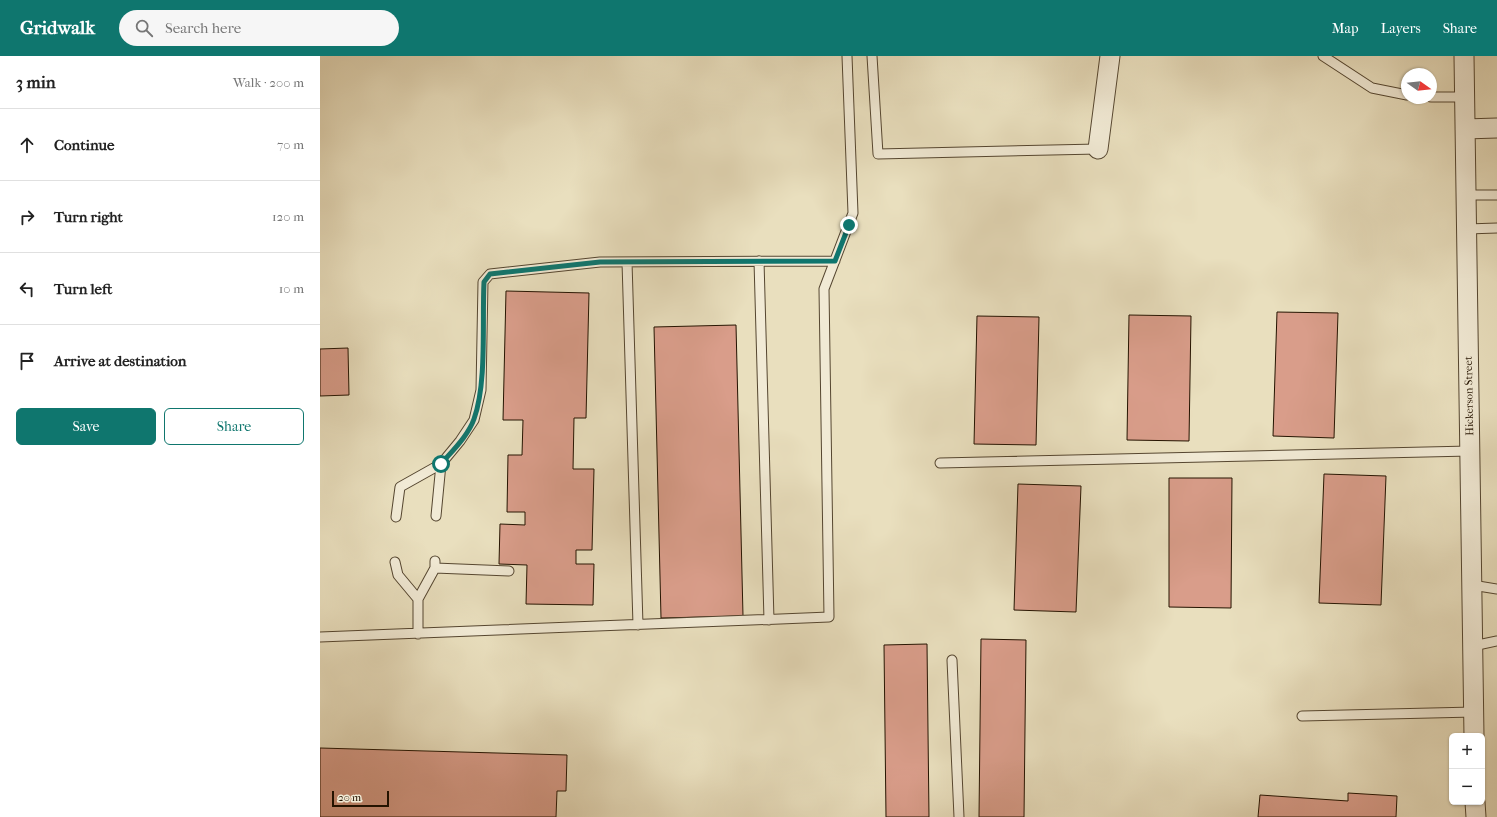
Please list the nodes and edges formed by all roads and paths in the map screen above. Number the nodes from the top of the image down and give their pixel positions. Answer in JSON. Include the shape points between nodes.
{"nodes":[{"id":1,"x":847,"y":56,"type":"edge"},
{"id":2,"x":872,"y":56,"type":"edge"},
{"id":3,"x":1110,"y":56,"type":"edge"},
{"id":4,"x":1323,"y":56,"type":"edge"},
{"id":5,"x":1464,"y":56,"type":"edge"},
{"id":6,"x":1401,"y":94,"type":"edge"},
{"id":7,"x":1437,"y":97,"type":"edge"},
{"id":8,"x":1465,"y":97,"type":"junction"},
{"id":9,"x":1497,"y":128,"type":"edge"},
{"id":10,"x":1465,"y":129,"type":"junction"},
{"id":11,"x":1098,"y":149,"type":"joint"},
{"id":12,"x":1466,"y":195,"type":"junction"},
{"id":13,"x":1497,"y":195,"type":"edge"},
{"id":14,"x":1497,"y":228,"type":"edge"},
{"id":15,"x":1467,"y":229,"type":"junction"},
{"id":16,"x":759,"y":261,"type":"junction"},
{"id":17,"x":835,"y":261,"type":"junction"},
{"id":18,"x":627,"y":262,"type":"junction"},
{"id":19,"x":1470,"y":451,"type":"junction"},
{"id":20,"x":940,"y":463,"type":"dead end"},
{"id":21,"x":441,"y":464,"type":"junction"},
{"id":22,"x":436,"y":516,"type":"dead end"},
{"id":23,"x":396,"y":517,"type":"dead end"},
{"id":24,"x":395,"y":562,"type":"dead end"},
{"id":25,"x":509,"y":571,"type":"dead end"},
{"id":26,"x":1472,"y":585,"type":"junction"},
{"id":27,"x":1497,"y":589,"type":"edge"},
{"id":28,"x":418,"y":599,"type":"junction"},
{"id":29,"x":769,"y":620,"type":"junction"},
{"id":30,"x":638,"y":625,"type":"junction"},
{"id":31,"x":418,"y":634,"type":"junction"},
{"id":32,"x":320,"y":637,"type":"edge"},
{"id":33,"x":1497,"y":641,"type":"edge"},
{"id":34,"x":1473,"y":646,"type":"junction"},
{"id":35,"x":952,"y":660,"type":"dead end"},
{"id":36,"x":1474,"y":712,"type":"junction"},
{"id":37,"x":1302,"y":716,"type":"dead end"},
{"id":38,"x":1474,"y":733,"type":"edge"},
{"id":39,"x":1475,"y":805,"type":"edge"},
{"id":40,"x":959,"y":817,"type":"edge"},
{"id":41,"x":1476,"y":817,"type":"edge"}],
"edges":[{"from":1,"to":17,"type":"lane","via":[[853,213]]},
{"from":2,"to":11,"type":"lane","via":[[878,154]]},
{"from":3,"to":11,"type":"street"},
{"from":4,"to":6,"type":"lane","via":[[1372,88]]},
{"from":5,"to":8,"type":"street","name":"Hickerson Street"},
{"from":7,"to":8,"type":"lane"},
{"from":8,"to":10,"type":"street","name":"Hickerson Street"},
{"from":9,"to":10,"type":"street"},
{"from":10,"to":12,"type":"street","name":"Hickerson Street"},
{"from":12,"to":13,"type":"lane"},
{"from":12,"to":15,"type":"street","name":"Hickerson Street"},
{"from":14,"to":15,"type":"lane"},
{"from":15,"to":19,"type":"street","name":"Hickerson Street"},
{"from":16,"to":17,"type":"lane"},
{"from":16,"to":18,"type":"lane"},
{"from":16,"to":29,"type":"lane"},
{"from":17,"to":29,"type":"lane","via":[[824,289],[830,617]]},
{"from":18,"to":21,"type":"lane","via":[[600,262],[490,274],[484,282],[481,390],[474,420]]},
{"from":18,"to":30,"type":"lane"},
{"from":19,"to":20,"type":"lane"},
{"from":19,"to":26,"type":"street","name":"Hickerson Street"},
{"from":21,"to":22,"type":"lane"},
{"from":21,"to":23,"type":"lane","via":[[400,487]]},
{"from":24,"to":28,"type":"lane","via":[[398,575]]},
{"from":25,"to":28,"type":"lane","via":[[435,565]]},
{"from":26,"to":27,"type":"lane"},
{"from":26,"to":34,"type":"street","name":"Hickerson Street"},
{"from":28,"to":31,"type":"lane"},
{"from":29,"to":30,"type":"lane"},
{"from":30,"to":31,"type":"lane"},
{"from":31,"to":32,"type":"lane"},
{"from":33,"to":34,"type":"lane"},
{"from":34,"to":36,"type":"street","name":"Hickerson Street"},
{"from":35,"to":40,"type":"lane"},
{"from":36,"to":37,"type":"lane"},
{"from":36,"to":38,"type":"street","name":"Hickerson Street"},
{"from":39,"to":41,"type":"street"}]}
